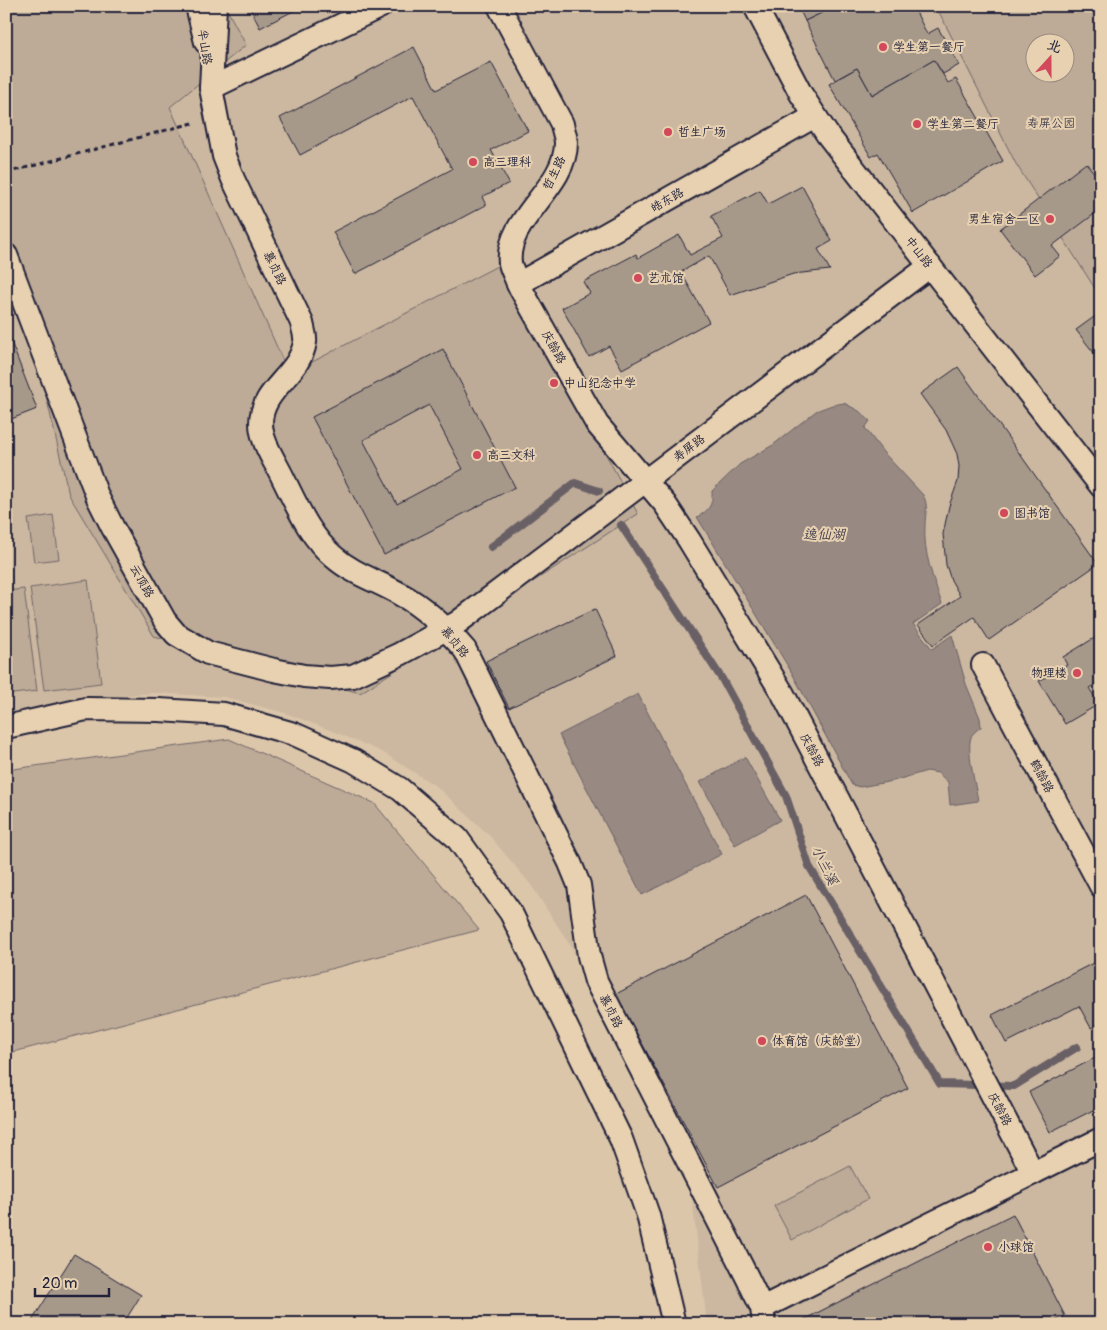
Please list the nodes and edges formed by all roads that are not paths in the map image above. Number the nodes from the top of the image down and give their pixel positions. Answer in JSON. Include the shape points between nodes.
{"nodes":[{"id":1,"x":197,"y":6,"type":"edge"},
{"id":2,"x":215,"y":6,"type":"edge"},
{"id":3,"x":381,"y":6,"type":"edge"},
{"id":4,"x":499,"y":6,"type":"edge"},
{"id":5,"x":755,"y":6,"type":"edge"},
{"id":6,"x":211,"y":88,"type":"junction"},
{"id":7,"x":815,"y":116,"type":"junction"},
{"id":8,"x":6,"y":255,"type":"edge"},
{"id":9,"x":930,"y":266,"type":"junction"},
{"id":10,"x":518,"y":284,"type":"junction"},
{"id":11,"x":646,"y":481,"type":"junction"},
{"id":12,"x":1101,"y":486,"type":"edge"},
{"id":13,"x":447,"y":629,"type":"junction"},
{"id":14,"x":983,"y":665,"type":"dead end"},
{"id":15,"x":6,"y":727,"type":"edge"},
{"id":16,"x":1101,"y":886,"type":"edge"},
{"id":17,"x":1101,"y":1139,"type":"edge"},
{"id":18,"x":1033,"y":1173,"type":"junction"},
{"id":19,"x":763,"y":1316,"type":"edge"},
{"id":20,"x":674,"y":1324,"type":"edge"}],
"edges":[{"from":1,"to":6,"type":"street","name":"半山路","via":[[206,40]]},
{"from":2,"to":6,"type":"street","name":"慕贞路"},
{"from":3,"to":6,"type":"street"},
{"from":4,"to":10,"type":"street","name":"哲生路","via":[[562,124],[566,142],[557,173],[520,227],[511,246],[510,264]]},
{"from":5,"to":7,"type":"street","name":"中山路"},
{"from":6,"to":13,"type":"street","name":"慕贞路","via":[[224,156],[302,323],[306,340],[298,363],[270,395],[262,410],[264,441],[320,544],[348,568],[423,608]]},
{"from":7,"to":9,"type":"street","name":"中山路"},
{"from":7,"to":10,"type":"street","name":"皓东路"},
{"from":8,"to":13,"type":"street","name":"云顶路","via":[[98,498],[155,605],[176,634],[208,653],[274,670],[330,678],[353,676]]},
{"from":9,"to":11,"type":"street","name":"寿屏路"},
{"from":9,"to":12,"type":"street","name":"中山路"},
{"from":10,"to":11,"type":"street","name":"庆龄路","via":[[597,424]]},
{"from":11,"to":13,"type":"street","name":"寿屏路"},
{"from":11,"to":18,"type":"street","name":"庆龄路","via":[[689,540],[783,694]]},
{"from":13,"to":19,"type":"street","name":"慕贞路","via":[[465,650],[570,863],[579,885],[589,956],[596,981]]},
{"from":14,"to":16,"type":"street","name":"鹤龄路"},
{"from":15,"to":20,"type":"street","via":[[86,709],[224,714],[294,734],[354,761],[400,789],[457,838],[511,913],[621,1139],[648,1215]]},
{"from":17,"to":18,"type":"street"},
{"from":18,"to":19,"type":"street"}]}
